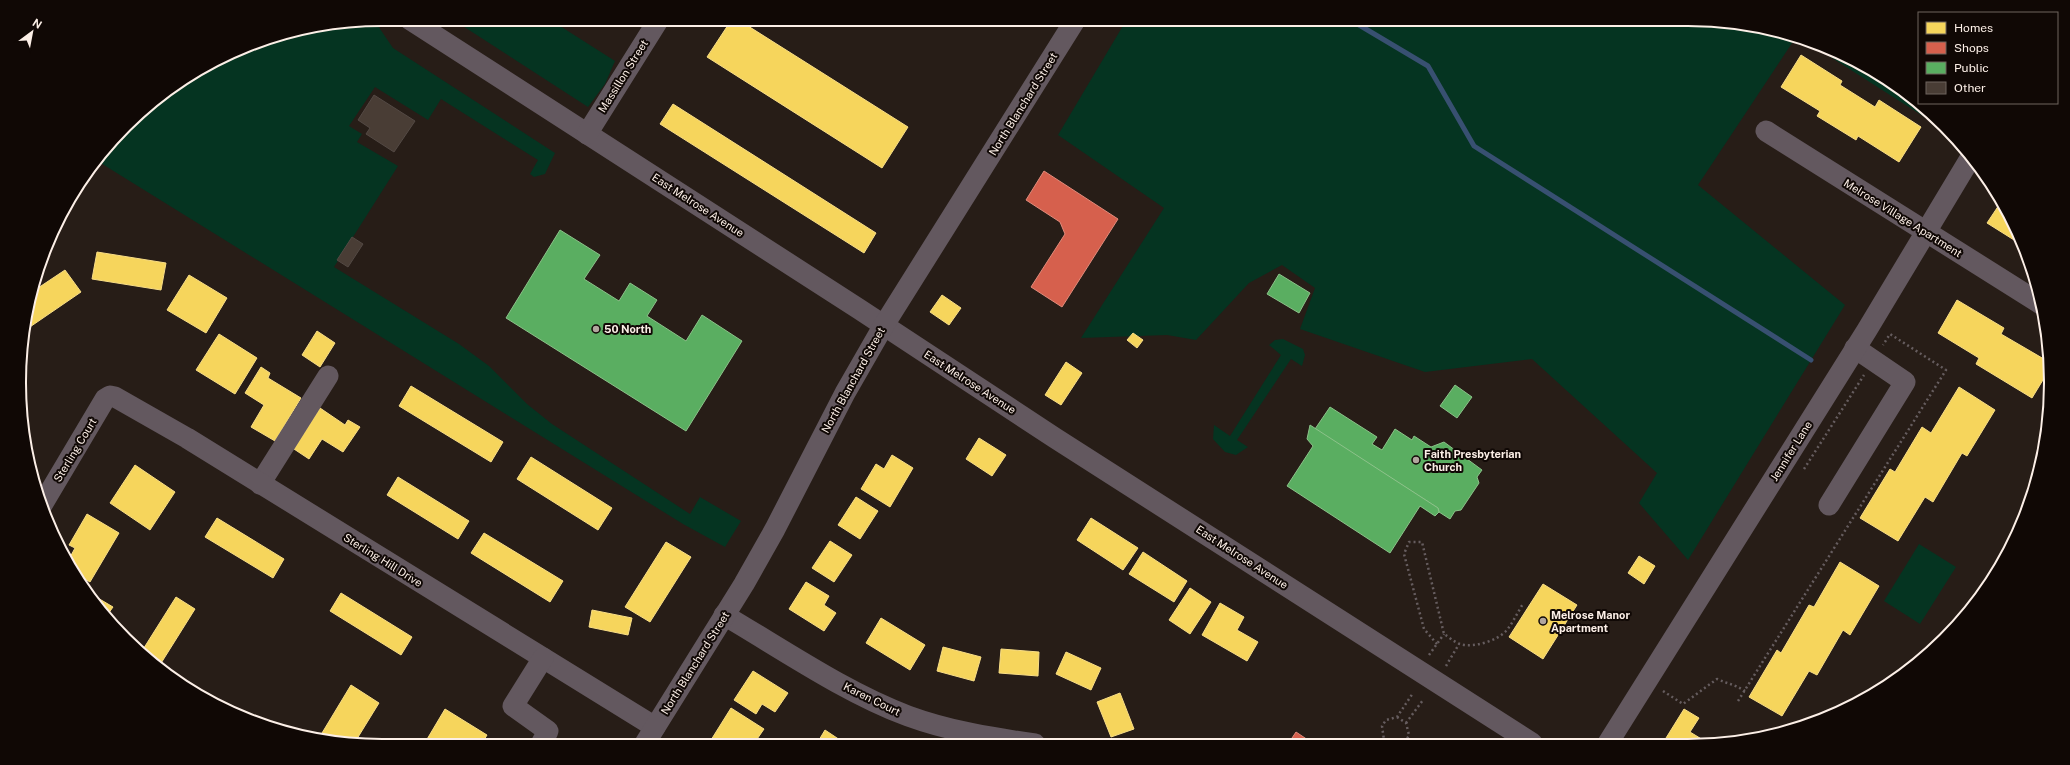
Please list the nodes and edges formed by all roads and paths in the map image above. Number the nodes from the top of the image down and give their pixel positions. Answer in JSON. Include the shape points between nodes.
{"nodes":[{"id":1,"x":420,"y":26,"type":"edge"},
{"id":2,"x":655,"y":26,"type":"edge"},
{"id":3,"x":1071,"y":26,"type":"edge"},
{"id":4,"x":1766,"y":131,"type":"dead end"},
{"id":5,"x":587,"y":134,"type":"junction"},
{"id":6,"x":1968,"y":162,"type":"edge"},
{"id":7,"x":1926,"y":232,"type":"junction"},
{"id":8,"x":2034,"y":300,"type":"edge"},
{"id":9,"x":884,"y":325,"type":"junction"},
{"id":10,"x":1855,"y":348,"type":"junction"},
{"id":11,"x":1873,"y":360,"type":"junction"},
{"id":12,"x":328,"y":376,"type":"dead end"},
{"id":13,"x":110,"y":396,"type":"joint"},
{"id":14,"x":1800,"y":475,"type":"dead end"},
{"id":15,"x":260,"y":484,"type":"junction"},
{"id":16,"x":46,"y":499,"type":"edge"},
{"id":17,"x":1829,"y":505,"type":"dead end"},
{"id":18,"x":1523,"y":604,"type":"dead end"},
{"id":19,"x":724,"y":615,"type":"junction"},
{"id":20,"x":1444,"y":634,"type":"junction"},
{"id":21,"x":1437,"y":644,"type":"junction"},
{"id":22,"x":1459,"y":644,"type":"junction"},
{"id":23,"x":1429,"y":655,"type":"dead end"},
{"id":24,"x":543,"y":658,"type":"junction"},
{"id":25,"x":1446,"y":666,"type":"dead end"},
{"id":26,"x":1666,"y":686,"type":"dead end"},
{"id":27,"x":1745,"y":691,"type":"junction"},
{"id":28,"x":1413,"y":693,"type":"dead end"},
{"id":29,"x":1423,"y":700,"type":"dead end"},
{"id":30,"x":1738,"y":701,"type":"dead end"},
{"id":31,"x":1397,"y":717,"type":"junction"},
{"id":32,"x":1406,"y":723,"type":"junction"},
{"id":33,"x":655,"y":727,"type":"junction"},
{"id":34,"x":544,"y":739,"type":"edge"},
{"id":35,"x":648,"y":739,"type":"edge"},
{"id":36,"x":1007,"y":739,"type":"edge"},
{"id":37,"x":1384,"y":739,"type":"edge"},
{"id":38,"x":1407,"y":739,"type":"edge"},
{"id":39,"x":1526,"y":739,"type":"edge"},
{"id":40,"x":1611,"y":739,"type":"edge"}],
"edges":[{"from":1,"to":5,"type":"street","name":"East Melrose Avenue"},
{"from":2,"to":5,"type":"street","name":"Massillon Street"},
{"from":3,"to":9,"type":"street","name":"North Blanchard Street"},
{"from":4,"to":7,"type":"street","name":"Melrose Village Apartment"},
{"from":5,"to":9,"type":"street","name":"East Melrose Avenue"},
{"from":6,"to":7,"type":"street","name":"Jennifer Lane"},
{"from":7,"to":8,"type":"street","name":"Melrose Village Apartment"},
{"from":7,"to":10,"type":"street","name":"Jennifer Lane"},
{"from":9,"to":19,"type":"street","name":"North Blanchard Street","via":[[845,393],[775,529]]},
{"from":9,"to":39,"type":"street","name":"East Melrose Avenue"},
{"from":10,"to":11,"type":"street"},
{"from":10,"to":40,"type":"street","name":"Jennifer Lane"},
{"from":11,"to":14,"type":"path"},
{"from":11,"to":17,"type":"street","via":[[1905,382]]},
{"from":11,"to":27,"type":"path","via":[[1890,334],[1946,370]]},
{"from":12,"to":15,"type":"street"},
{"from":13,"to":15,"type":"street","name":"Sterling Hill Drive","via":[[187,438]]},
{"from":13,"to":16,"type":"street","name":"Sterling Court","via":[[105,399]]},
{"from":15,"to":24,"type":"street","name":"Sterling Hill Drive"},
{"from":18,"to":22,"type":"path","via":[[1501,635],[1483,643]]},
{"from":19,"to":33,"type":"street","name":"North Blanchard Street"},
{"from":19,"to":36,"type":"street","name":"Karen Court","via":[[860,695],[907,716],[944,728]]},
{"from":20,"to":21,"type":"path"},
{"from":20,"to":21,"type":"path","via":[[1422,542],[1409,542],[1404,554],[1424,628]]},
{"from":20,"to":22,"type":"path"},
{"from":21,"to":23,"type":"path"},
{"from":22,"to":25,"type":"path"},
{"from":24,"to":33,"type":"street","name":"Sterling Hill Drive"},
{"from":24,"to":34,"type":"street","via":[[513,706],[548,731]]},
{"from":26,"to":27,"type":"path","via":[[1663,692],[1683,704],[1717,679],[1733,683]]},
{"from":27,"to":30,"type":"path"},
{"from":28,"to":31,"type":"path"},
{"from":29,"to":32,"type":"path"},
{"from":31,"to":32,"type":"path"},
{"from":31,"to":37,"type":"path","via":[[1386,720],[1382,726]]},
{"from":32,"to":38,"type":"path","via":[[1409,736]]},
{"from":33,"to":35,"type":"street","name":"North Blanchard Street"}]}
